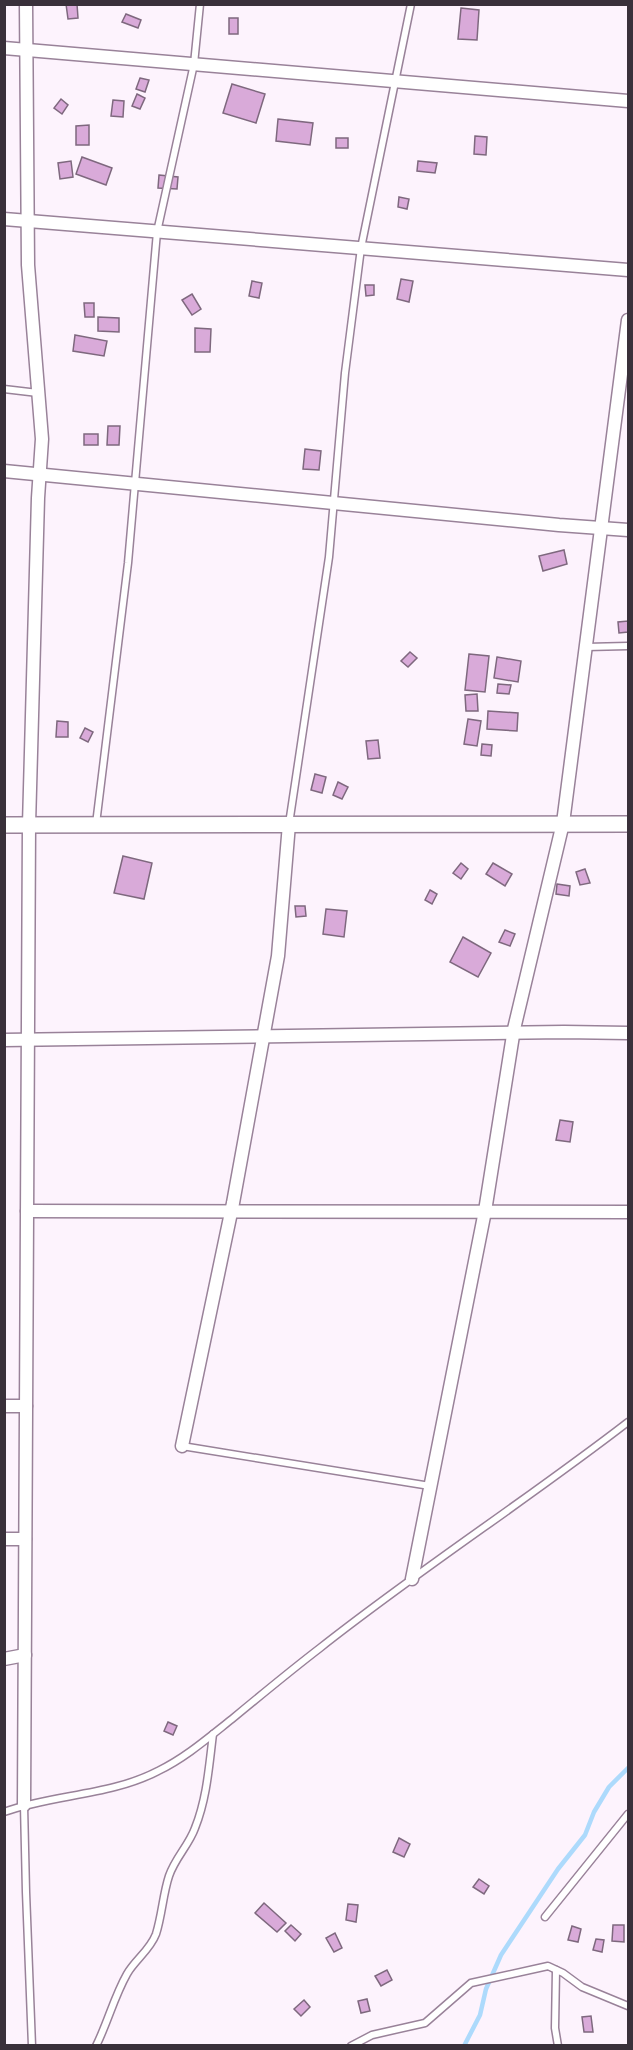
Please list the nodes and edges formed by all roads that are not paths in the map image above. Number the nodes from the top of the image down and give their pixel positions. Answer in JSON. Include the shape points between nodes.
{"nodes":[{"id":1,"x":26,"y":4,"type":"edge"},
{"id":2,"x":200,"y":4,"type":"edge"},
{"id":3,"x":411,"y":4,"type":"edge"},
{"id":4,"x":4,"y":48,"type":"edge"},
{"id":5,"x":26,"y":50,"type":"junction"},
{"id":6,"x":194,"y":64,"type":"junction"},
{"id":7,"x":395,"y":81,"type":"junction"},
{"id":8,"x":628,"y":101,"type":"edge"},
{"id":9,"x":4,"y":219,"type":"edge"},
{"id":10,"x":28,"y":221,"type":"junction"},
{"id":11,"x":156,"y":232,"type":"junction"},
{"id":12,"x":361,"y":248,"type":"junction"},
{"id":13,"x":628,"y":270,"type":"edge"},
{"id":14,"x":628,"y":320,"type":"edge"},
{"id":15,"x":4,"y":389,"type":"edge"},
{"id":16,"x":38,"y":393,"type":"junction"},
{"id":17,"x":4,"y":471,"type":"edge"},
{"id":18,"x":39,"y":474,"type":"junction"},
{"id":19,"x":135,"y":484,"type":"junction"},
{"id":20,"x":334,"y":503,"type":"junction"},
{"id":21,"x":601,"y":528,"type":"junction"},
{"id":22,"x":628,"y":530,"type":"edge"},
{"id":23,"x":586,"y":646,"type":"junction"},
{"id":24,"x":628,"y":646,"type":"edge"},
{"id":25,"x":289,"y":824,"type":"junction"},
{"id":26,"x":563,"y":824,"type":"junction"},
{"id":27,"x":628,"y":824,"type":"edge"},
{"id":28,"x":4,"y":825,"type":"edge"},
{"id":29,"x":29,"y":825,"type":"junction"},
{"id":30,"x":96,"y":825,"type":"junction"},
{"id":31,"x":513,"y":1033,"type":"junction"},
{"id":32,"x":628,"y":1033,"type":"edge"},
{"id":33,"x":264,"y":1036,"type":"junction"},
{"id":34,"x":28,"y":1039,"type":"junction"},
{"id":35,"x":4,"y":1040,"type":"edge"},
{"id":36,"x":27,"y":1211,"type":"junction"},
{"id":37,"x":231,"y":1212,"type":"junction"},
{"id":38,"x":485,"y":1212,"type":"junction"},
{"id":39,"x":628,"y":1212,"type":"edge"},
{"id":40,"x":4,"y":1406,"type":"edge"},
{"id":41,"x":26,"y":1406,"type":"junction"},
{"id":42,"x":628,"y":1422,"type":"edge"},
{"id":43,"x":182,"y":1446,"type":"joint"},
{"id":44,"x":430,"y":1486,"type":"junction"},
{"id":45,"x":4,"y":1539,"type":"edge"},
{"id":46,"x":26,"y":1539,"type":"junction"},
{"id":47,"x":412,"y":1579,"type":"junction"},
{"id":48,"x":25,"y":1655,"type":"junction"},
{"id":49,"x":4,"y":1659,"type":"edge"},
{"id":50,"x":213,"y":1734,"type":"junction"},
{"id":51,"x":24,"y":1805,"type":"junction"},
{"id":52,"x":4,"y":1812,"type":"edge"},
{"id":53,"x":628,"y":1814,"type":"edge"},
{"id":54,"x":545,"y":1917,"type":"dead end"},
{"id":55,"x":556,"y":1970,"type":"junction"},
{"id":56,"x":628,"y":2006,"type":"edge"},
{"id":57,"x":32,"y":2046,"type":"edge"},
{"id":58,"x":96,"y":2046,"type":"edge"},
{"id":59,"x":351,"y":2046,"type":"edge"},
{"id":60,"x":558,"y":2046,"type":"edge"}],
"edges":[{"from":1,"to":5,"type":"street"},
{"from":2,"to":6,"type":"lane"},
{"from":3,"to":7,"type":"lane"},
{"from":4,"to":5,"type":"street"},
{"from":5,"to":6,"type":"street"},
{"from":5,"to":10,"type":"street"},
{"from":6,"to":7,"type":"street"},
{"from":6,"to":11,"type":"lane"},
{"from":7,"to":8,"type":"street"},
{"from":7,"to":12,"type":"lane"},
{"from":9,"to":10,"type":"street"},
{"from":10,"to":11,"type":"street"},
{"from":10,"to":16,"type":"street"},
{"from":11,"to":12,"type":"street"},
{"from":11,"to":19,"type":"lane"},
{"from":12,"to":13,"type":"street"},
{"from":12,"to":20,"type":"lane"},
{"from":14,"to":21,"type":"street"},
{"from":15,"to":16,"type":"lane"},
{"from":16,"to":18,"type":"street","via":[[42,439]]},
{"from":17,"to":18,"type":"street"},
{"from":18,"to":19,"type":"street"},
{"from":18,"to":29,"type":"street"},
{"from":19,"to":20,"type":"street"},
{"from":19,"to":30,"type":"lane"},
{"from":20,"to":21,"type":"street"},
{"from":20,"to":25,"type":"lane"},
{"from":21,"to":22,"type":"street"},
{"from":21,"to":23,"type":"street"},
{"from":23,"to":24,"type":"lane"},
{"from":23,"to":26,"type":"street"},
{"from":25,"to":26,"type":"street"},
{"from":25,"to":30,"type":"street"},
{"from":25,"to":33,"type":"street","via":[[278,956]]},
{"from":26,"to":27,"type":"street"},
{"from":26,"to":31,"type":"street"},
{"from":28,"to":29,"type":"street"},
{"from":29,"to":30,"type":"street"},
{"from":29,"to":34,"type":"street"},
{"from":31,"to":32,"type":"street"},
{"from":31,"to":33,"type":"street"},
{"from":31,"to":38,"type":"street"},
{"from":33,"to":34,"type":"street"},
{"from":33,"to":37,"type":"street"},
{"from":34,"to":35,"type":"street"},
{"from":34,"to":36,"type":"street"},
{"from":36,"to":37,"type":"street"},
{"from":36,"to":41,"type":"street"},
{"from":37,"to":38,"type":"street"},
{"from":37,"to":43,"type":"street"},
{"from":38,"to":39,"type":"street"},
{"from":38,"to":44,"type":"street"},
{"from":40,"to":41,"type":"street"},
{"from":41,"to":46,"type":"street"},
{"from":42,"to":47,"type":"lane"},
{"from":43,"to":44,"type":"lane"},
{"from":44,"to":47,"type":"street"},
{"from":45,"to":46,"type":"street"},
{"from":46,"to":48,"type":"street"},
{"from":47,"to":50,"type":"lane"},
{"from":48,"to":49,"type":"street"},
{"from":48,"to":51,"type":"street"},
{"from":50,"to":51,"type":"lane","via":[[186,1756],[156,1772],[116,1787]]},
{"from":50,"to":58,"type":"lane","via":[[204,1803],[194,1831],[169,1874],[156,1934],[128,1972]]},
{"from":51,"to":52,"type":"lane"},
{"from":51,"to":57,"type":"lane"},
{"from":53,"to":54,"type":"lane"},
{"from":55,"to":56,"type":"lane","via":[[582,1987]]},
{"from":55,"to":59,"type":"lane","via":[[548,1966],[471,1983],[425,2023],[372,2035]]},
{"from":55,"to":60,"type":"lane"}]}
